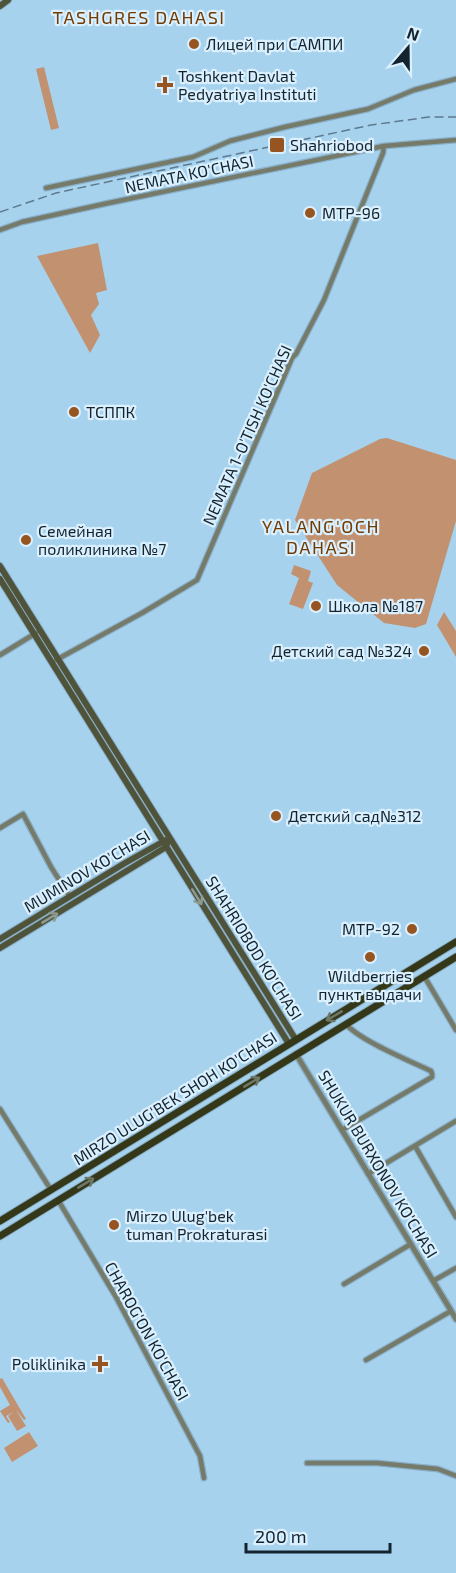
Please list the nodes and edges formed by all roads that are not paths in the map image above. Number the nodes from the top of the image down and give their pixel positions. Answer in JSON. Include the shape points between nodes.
{"nodes":[{"id":1,"x":8,"y":0,"type":"edge"},
{"id":2,"x":0,"y":6,"type":"edge"},
{"id":3,"x":456,"y":79,"type":"edge"},
{"id":4,"x":456,"y":140,"type":"edge"},
{"id":5,"x":384,"y":146,"type":"junction"},
{"id":6,"x":46,"y":188,"type":"dead end"},
{"id":7,"x":0,"y":230,"type":"edge"},
{"id":8,"x":0,"y":566,"type":"edge"},
{"id":9,"x":0,"y":579,"type":"edge"},
{"id":10,"x":37,"y":632,"type":"junction"},
{"id":11,"x":0,"y":655,"type":"edge"},
{"id":12,"x":55,"y":661,"type":"junction"},
{"id":13,"x":0,"y":828,"type":"edge"},
{"id":14,"x":166,"y":842,"type":"junction"},
{"id":15,"x":70,"y":897,"type":"junction"},
{"id":16,"x":0,"y":939,"type":"edge"},
{"id":17,"x":456,"y":942,"type":"edge"},
{"id":18,"x":0,"y":948,"type":"edge"},
{"id":19,"x":456,"y":957,"type":"edge"},
{"id":20,"x":424,"y":976,"type":"junction"},
{"id":21,"x":346,"y":1024,"type":"junction"},
{"id":22,"x":456,"y":1030,"type":"edge"},
{"id":23,"x":296,"y":1040,"type":"junction"},
{"id":24,"x":288,"y":1044,"type":"junction"},
{"id":25,"x":296,"y":1054,"type":"junction"},
{"id":26,"x":0,"y":1109,"type":"edge"},
{"id":27,"x":455,"y":1124,"type":"edge"},
{"id":28,"x":342,"y":1130,"type":"junction"},
{"id":29,"x":415,"y":1146,"type":"junction"},
{"id":30,"x":112,"y":1152,"type":"junction"},
{"id":31,"x":119,"y":1163,"type":"junction"},
{"id":32,"x":368,"y":1174,"type":"junction"},
{"id":33,"x":51,"y":1190,"type":"junction"},
{"id":34,"x":58,"y":1200,"type":"junction"},
{"id":35,"x":456,"y":1217,"type":"edge"},
{"id":36,"x":0,"y":1221,"type":"edge"},
{"id":37,"x":0,"y":1236,"type":"edge"},
{"id":38,"x":411,"y":1244,"type":"junction"},
{"id":39,"x":456,"y":1268,"type":"edge"},
{"id":40,"x":433,"y":1281,"type":"junction"},
{"id":41,"x":344,"y":1284,"type":"dead end"},
{"id":42,"x":451,"y":1311,"type":"junction"},
{"id":43,"x":456,"y":1319,"type":"edge"},
{"id":44,"x":366,"y":1360,"type":"dead end"},
{"id":45,"x":307,"y":1463,"type":"dead end"},
{"id":46,"x":456,"y":1476,"type":"edge"},
{"id":47,"x":204,"y":1478,"type":"dead end"}],
"edges":[{"from":1,"to":2,"type":"main road"},
{"from":3,"to":6,"type":"street","via":[[414,90],[368,109],[230,141],[193,157]]},
{"from":4,"to":5,"type":"street","name":"NEMATA KO'CHASI"},
{"from":5,"to":7,"type":"street","name":"NEMATA KO'CHASI","via":[[22,222]]},
{"from":5,"to":12,"type":"street","name":"NEMATA 1-O'TISH KO'CHASI","via":[[324,300],[292,358],[197,580]]},
{"from":8,"to":10,"type":"main road","name":"SHAHRIOBOD KO'CHASI"},
{"from":9,"to":10,"type":"main road","name":"SHAHRIOBOD KO'CHASI"},
{"from":10,"to":11,"type":"street"},
{"from":10,"to":12,"type":"main road","name":"SHAHRIOBOD KO'CHASI"},
{"from":12,"to":14,"type":"main road","name":"SHAHRIOBOD KO'CHASI"},
{"from":13,"to":15,"type":"street","via":[[23,814]]},
{"from":14,"to":15,"type":"main road","name":"MUMINOV KO'CHASI"},
{"from":18,"to":14,"type":"main road","name":"MUMINOV KO'CHASI","one_way":true},
{"from":14,"to":23,"type":"main road","name":"SHAHRIOBOD KO'CHASI"},
{"from":14,"to":24,"type":"main road","name":"SHAHRIOBOD KO'CHASI","one_way":true},
{"from":15,"to":16,"type":"main road","name":"MUMINOV KO'CHASI"},
{"from":17,"to":23,"type":"main road","name":"MIRZO ULUG'BEK SHOH KO'CHASI","one_way":true},
{"from":19,"to":20,"type":"main road","name":"MIRZO ULUG'BEK SHOH KO'CHASI"},
{"from":20,"to":21,"type":"main road","name":"MIRZO ULUG'BEK SHOH KO'CHASI"},
{"from":20,"to":22,"type":"street"},
{"from":21,"to":25,"type":"main road","name":"MIRZO ULUG'BEK SHOH KO'CHASI"},
{"from":21,"to":28,"type":"street","via":[[350,1030],[431,1071],[432,1077]]},
{"from":23,"to":24,"type":"main road","name":"MIRZO ULUG'BEK SHOH KO'CHASI"},
{"from":23,"to":25,"type":"main road","name":"SHAHRIOBOD KO'CHASI"},
{"from":24,"to":25,"type":"main road","name":"SHAHRIOBOD KO'CHASI"},
{"from":24,"to":30,"type":"main road","name":"MIRZO ULUG'BEK SHOH KO'CHASI"},
{"from":25,"to":28,"type":"street","name":"SHUKUR BURXONOV KO'CHASI"},
{"from":31,"to":25,"type":"main road","name":"MIRZO ULUG'BEK SHOH KO'CHASI","one_way":true},
{"from":26,"to":33,"type":"street"},
{"from":27,"to":29,"type":"street"},
{"from":28,"to":32,"type":"street","name":"SHUKUR BURXONOV KO'CHASI"},
{"from":29,"to":32,"type":"street"},
{"from":29,"to":35,"type":"street"},
{"from":30,"to":31,"type":"main road"},
{"from":30,"to":33,"type":"main road","name":"MIRZO ULUG'BEK SHOH KO'CHASI"},
{"from":34,"to":31,"type":"main road","name":"MIRZO ULUG'BEK SHOH KO'CHASI","one_way":true},
{"from":32,"to":38,"type":"street","name":"SHUKUR BURXONOV KO'CHASI"},
{"from":33,"to":36,"type":"main road","name":"MIRZO ULUG'BEK SHOH KO'CHASI"},
{"from":34,"to":37,"type":"main road","name":"MIRZO ULUG'BEK SHOH KO'CHASI"},
{"from":34,"to":47,"type":"street","name":"CHAROG'ON KO'CHASI","via":[[139,1339],[200,1456]]},
{"from":38,"to":40,"type":"street","name":"SHUKUR BURXONOV KO'CHASI"},
{"from":38,"to":41,"type":"street"},
{"from":39,"to":40,"type":"street"},
{"from":40,"to":42,"type":"street","name":"SHUKUR BURXONOV KO'CHASI"},
{"from":42,"to":43,"type":"street","name":"SHUKUR BURXONOV KO'CHASI"},
{"from":42,"to":44,"type":"street"},
{"from":45,"to":46,"type":"street","via":[[377,1463],[438,1469]]}]}
